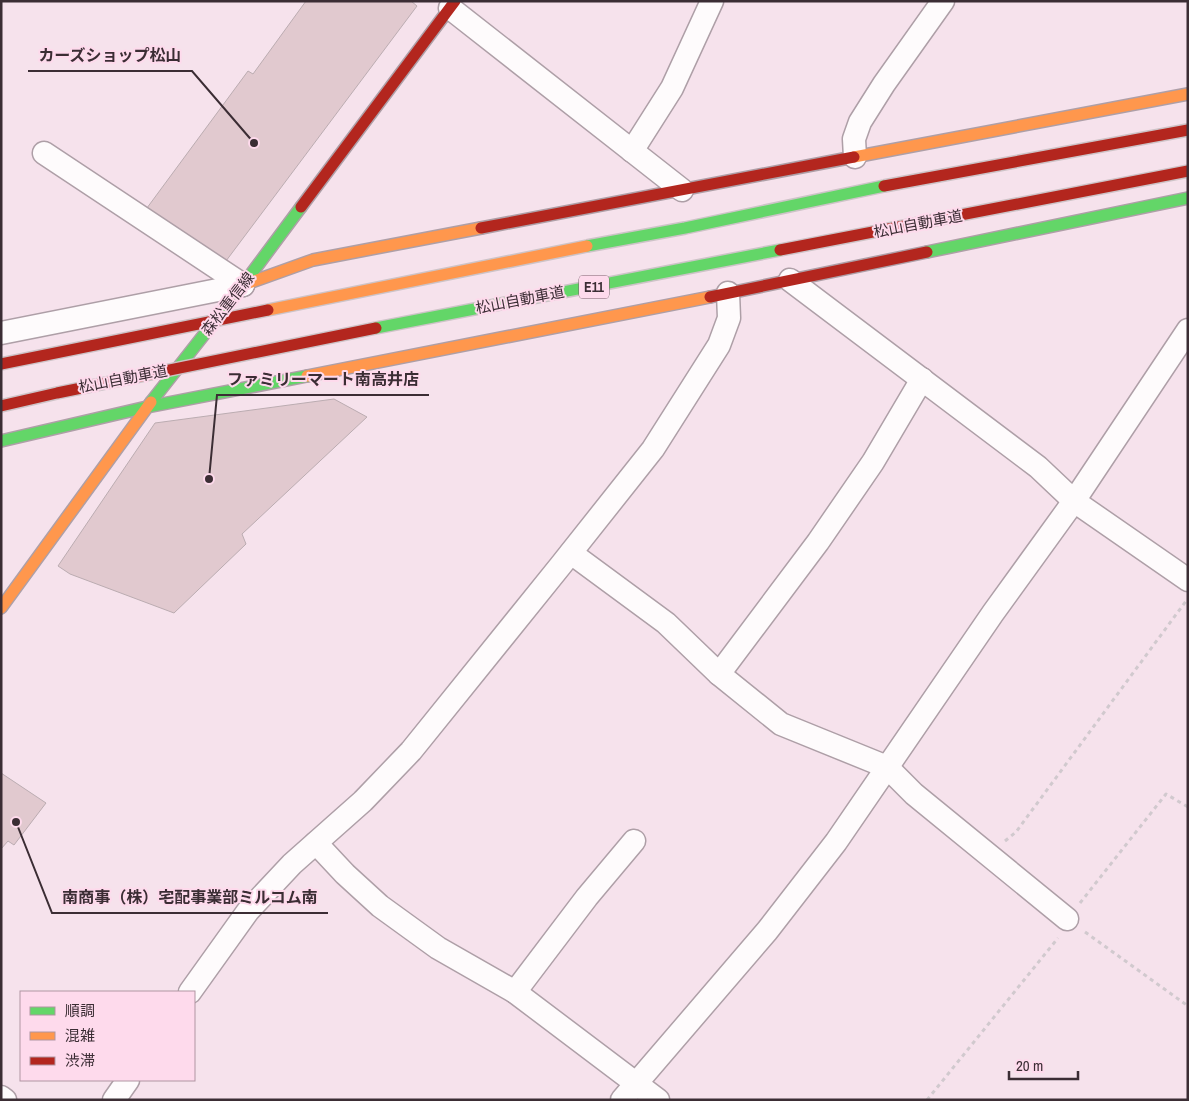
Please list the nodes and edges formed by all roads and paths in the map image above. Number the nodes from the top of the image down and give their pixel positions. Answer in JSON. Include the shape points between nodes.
{"nodes":[{"id":1,"x":712,"y":1,"type":"edge"},
{"id":2,"x":943,"y":1,"type":"edge"},
{"id":3,"x":452,"y":5,"type":"edge"},
{"id":4,"x":1188,"y":94,"type":"edge"},
{"id":5,"x":1188,"y":130,"type":"edge"},
{"id":6,"x":632,"y":151,"type":"junction"},
{"id":7,"x":44,"y":153,"type":"dead end"},
{"id":8,"x":854,"y":157,"type":"junction"},
{"id":9,"x":1188,"y":171,"type":"edge"},
{"id":10,"x":682,"y":190,"type":"junction"},
{"id":11,"x":1188,"y":198,"type":"edge"},
{"id":12,"x":790,"y":280,"type":"junction"},
{"id":13,"x":243,"y":285,"type":"junction"},
{"id":14,"x":728,"y":293,"type":"junction"},
{"id":15,"x":1188,"y":330,"type":"edge"},
{"id":16,"x":1,"y":333,"type":"edge"},
{"id":17,"x":1,"y":364,"type":"edge"},
{"id":18,"x":922,"y":379,"type":"junction"},
{"id":19,"x":1,"y":406,"type":"edge"},
{"id":20,"x":147,"y":407,"type":"junction"},
{"id":21,"x":1,"y":441,"type":"edge"},
{"id":22,"x":1074,"y":501,"type":"junction"},
{"id":23,"x":571,"y":553,"type":"junction"},
{"id":24,"x":1188,"y":580,"type":"edge"},
{"id":25,"x":1188,"y":598,"type":"edge"},
{"id":26,"x":1,"y":608,"type":"edge"},
{"id":27,"x":718,"y":674,"type":"junction"},
{"id":28,"x":887,"y":767,"type":"junction"},
{"id":29,"x":1188,"y":807,"type":"edge"},
{"id":30,"x":634,"y":841,"type":"dead end"},
{"id":31,"x":316,"y":843,"type":"junction"},
{"id":32,"x":982,"y":850,"type":"junction"},
{"id":33,"x":1069,"y":921,"type":"junction"},
{"id":34,"x":191,"y":991,"type":"edge"},
{"id":35,"x":515,"y":992,"type":"junction"},
{"id":36,"x":1188,"y":1006,"type":"edge"},
{"id":37,"x":127,"y":1081,"type":"edge"},
{"id":38,"x":637,"y":1082,"type":"junction"},
{"id":39,"x":1,"y":1097,"type":"edge"},
{"id":40,"x":5,"y":1100,"type":"edge"},
{"id":41,"x":114,"y":1100,"type":"edge"},
{"id":42,"x":622,"y":1100,"type":"edge"},
{"id":43,"x":658,"y":1100,"type":"edge"},
{"id":44,"x":927,"y":1100,"type":"edge"}],
"edges":[{"from":1,"to":6,"type":"street","via":[[672,88]]},
{"from":2,"to":8,"type":"street","via":[[860,122],[854,139]]},
{"from":3,"to":6,"type":"street"},
{"from":3,"to":13,"type":"main road","name":"森松重信線"},
{"from":4,"to":8,"type":"main road"},
{"from":5,"to":17,"type":"main road","bridge":true,"via":[[842,194]]},
{"from":6,"to":10,"type":"street"},
{"from":7,"to":13,"type":"street"},
{"from":8,"to":10,"type":"main road"},
{"from":9,"to":19,"type":"main road","name":"松山自動車道","number":"E11","bridge":true,"via":[[467,310]]},
{"from":10,"to":13,"type":"main road","via":[[313,260]]},
{"from":11,"to":12,"type":"main road"},
{"from":12,"to":14,"type":"main road"},
{"from":12,"to":18,"type":"street"},
{"from":13,"to":16,"type":"street"},
{"from":13,"to":20,"type":"main road","name":"森松重信線"},
{"from":14,"to":20,"type":"main road"},
{"from":14,"to":23,"type":"street","via":[[730,318],[719,344],[653,449]]},
{"from":15,"to":22,"type":"street"},
{"from":18,"to":22,"type":"street","via":[[1038,467]]},
{"from":18,"to":27,"type":"street","via":[[874,462]]},
{"from":20,"to":21,"type":"main road"},
{"from":20,"to":26,"type":"main road","name":"森松重信線"},
{"from":22,"to":24,"type":"street"},
{"from":22,"to":28,"type":"street"},
{"from":23,"to":27,"type":"street","via":[[666,623]]},
{"from":23,"to":31,"type":"street","via":[[411,751],[363,801]]},
{"from":25,"to":32,"type":"path","via":[[1016,832]]},
{"from":27,"to":28,"type":"street","via":[[781,724]]},
{"from":28,"to":32,"type":"street","via":[[914,794]]},
{"from":28,"to":38,"type":"street","via":[[836,842],[767,931]]},
{"from":29,"to":33,"type":"path","via":[[1166,794]]},
{"from":30,"to":35,"type":"street"},
{"from":31,"to":34,"type":"street","via":[[248,911]]},
{"from":31,"to":35,"type":"street","via":[[380,906],[438,948]]},
{"from":32,"to":33,"type":"street"},
{"from":33,"to":36,"type":"path"},
{"from":33,"to":44,"type":"path"},
{"from":35,"to":38,"type":"street"},
{"from":37,"to":41,"type":"street"},
{"from":38,"to":42,"type":"street"},
{"from":38,"to":43,"type":"street"},
{"from":39,"to":40,"type":"street"}]}
